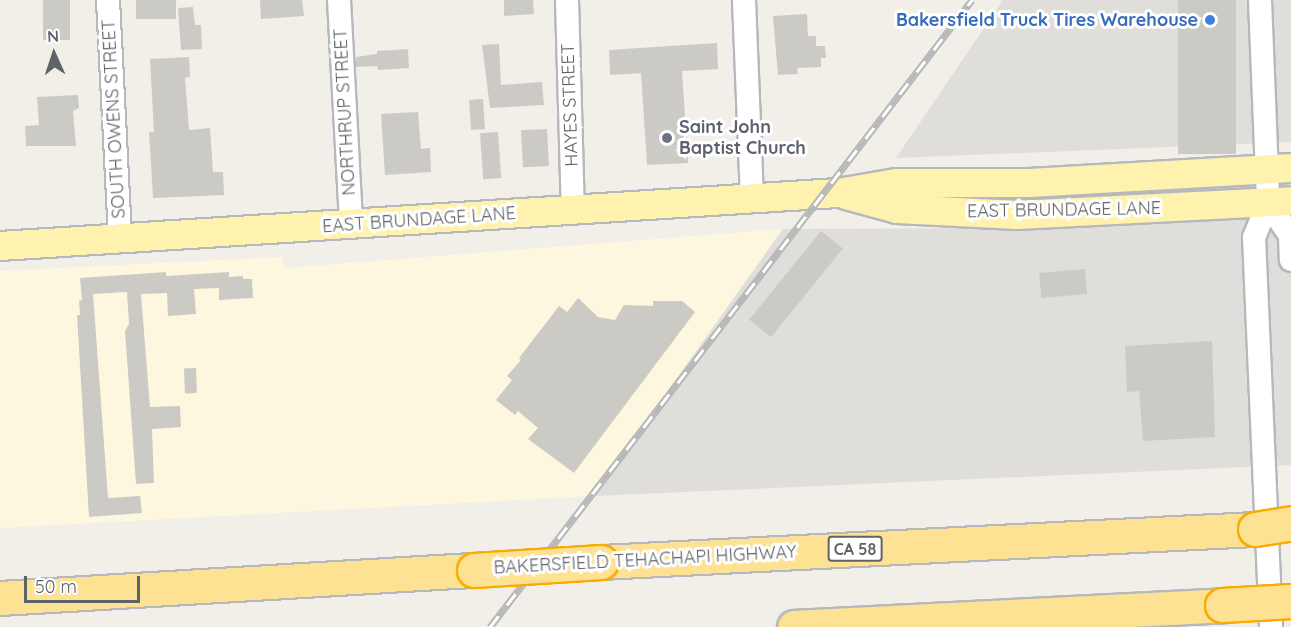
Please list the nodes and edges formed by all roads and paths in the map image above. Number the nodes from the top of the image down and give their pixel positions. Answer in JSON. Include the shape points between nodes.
{"nodes":[{"id":1,"x":108,"y":0,"type":"edge"},
{"id":2,"x":339,"y":0,"type":"edge"},
{"id":3,"x":567,"y":0,"type":"edge"},
{"id":4,"x":744,"y":0,"type":"edge"},
{"id":5,"x":1260,"y":0,"type":"edge"},
{"id":6,"x":1279,"y":169,"type":"edge"},
{"id":7,"x":838,"y":193,"type":"junction"},
{"id":8,"x":752,"y":198,"type":"junction"},
{"id":9,"x":1280,"y":202,"type":"edge"},
{"id":10,"x":573,"y":210,"type":"junction"},
{"id":11,"x":351,"y":225,"type":"junction"},
{"id":12,"x":120,"y":238,"type":"junction"},
{"id":13,"x":0,"y":246,"type":"edge"},
{"id":14,"x":1291,"y":260,"type":"edge"},
{"id":15,"x":1291,"y":525,"type":"edge"},
{"id":16,"x":0,"y":598,"type":"edge"},
{"id":17,"x":1291,"y":601,"type":"edge"},
{"id":18,"x":794,"y":627,"type":"edge"},
{"id":19,"x":1271,"y":627,"type":"edge"}],
"edges":[{"from":1,"to":12,"type":"street","name":"SOUTH OWENS STREET"},
{"from":2,"to":11,"type":"street","name":"NORTHRUP STREET"},
{"from":3,"to":10,"type":"street","name":"HAYES STREET"},
{"from":4,"to":8,"type":"street"},
{"from":5,"to":6,"type":"street"},
{"from":6,"to":7,"type":"main road","name":"EAST BRUNDAGE LANE","via":[[1029,183],[896,183]]},
{"from":6,"to":9,"type":"street"},
{"from":7,"to":8,"type":"main road","name":"EAST BRUNDAGE LANE"},
{"from":7,"to":9,"type":"main road","name":"EAST BRUNDAGE LANE","via":[[897,208],[1017,215]]},
{"from":8,"to":10,"type":"main road","name":"EAST BRUNDAGE LANE"},
{"from":9,"to":14,"type":"street","via":[[1290,236]]},
{"from":9,"to":19,"type":"street","via":[[1254,237]]},
{"from":10,"to":11,"type":"main road","name":"EAST BRUNDAGE LANE"},
{"from":11,"to":12,"type":"main road","name":"EAST BRUNDAGE LANE"},
{"from":12,"to":13,"type":"main road","name":"EAST BRUNDAGE LANE"},
{"from":15,"to":16,"type":"highway","name":"BAKERSFIELD TEHACHAPI HIGHWAY","number":"CA 58","bridge":true},
{"from":17,"to":18,"type":"highway","bridge":true}]}
